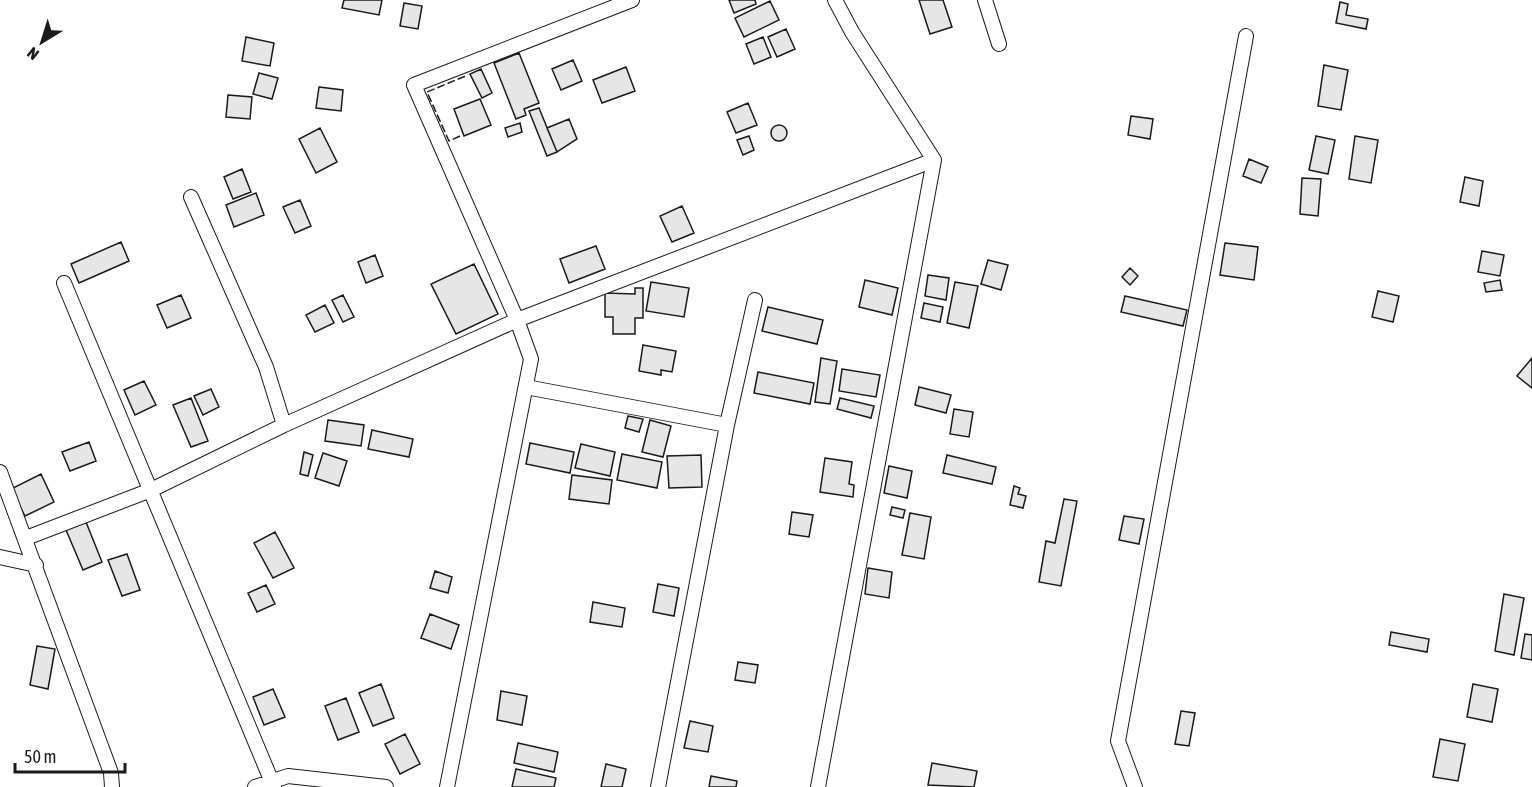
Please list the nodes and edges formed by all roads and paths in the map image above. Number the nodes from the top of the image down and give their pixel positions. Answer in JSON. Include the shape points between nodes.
{"nodes":[{"id":1,"x":632,"y":0,"type":"edge"},
{"id":2,"x":835,"y":0,"type":"edge"},
{"id":3,"x":985,"y":0,"type":"edge"},
{"id":4,"x":1246,"y":36,"type":"dead end"},
{"id":5,"x":999,"y":44,"type":"dead end"},
{"id":6,"x":934,"y":160,"type":"junction"},
{"id":7,"x":191,"y":197,"type":"dead end"},
{"id":8,"x":64,"y":283,"type":"dead end"},
{"id":9,"x":755,"y":300,"type":"dead end"},
{"id":10,"x":517,"y":320,"type":"junction"},
{"id":11,"x":526,"y":387,"type":"junction"},
{"id":12,"x":284,"y":424,"type":"junction"},
{"id":13,"x":727,"y":425,"type":"junction"},
{"id":14,"x":0,"y":472,"type":"edge"},
{"id":15,"x":151,"y":490,"type":"junction"},
{"id":16,"x":26,"y":538,"type":"junction"},
{"id":17,"x":0,"y":557,"type":"edge"},
{"id":18,"x":36,"y":565,"type":"junction"},
{"id":19,"x":273,"y":784,"type":"edge"},
{"id":20,"x":112,"y":787,"type":"edge"},
{"id":21,"x":255,"y":787,"type":"edge"},
{"id":22,"x":386,"y":787,"type":"edge"},
{"id":23,"x":447,"y":787,"type":"edge"},
{"id":24,"x":658,"y":787,"type":"edge"},
{"id":25,"x":818,"y":787,"type":"edge"},
{"id":26,"x":1134,"y":787,"type":"edge"}],
"edges":[{"from":1,"to":10,"type":"street","via":[[414,85]]},
{"from":2,"to":6,"type":"street"},
{"from":3,"to":5,"type":"street"},
{"from":4,"to":26,"type":"street","via":[[1118,741]]},
{"from":6,"to":10,"type":"street"},
{"from":6,"to":25,"type":"street"},
{"from":7,"to":12,"type":"street","via":[[266,367]]},
{"from":8,"to":15,"type":"street"},
{"from":9,"to":13,"type":"street"},
{"from":10,"to":11,"type":"street","via":[[531,359]]},
{"from":10,"to":12,"type":"street"},
{"from":11,"to":13,"type":"street"},
{"from":11,"to":23,"type":"street"},
{"from":12,"to":15,"type":"street"},
{"from":13,"to":24,"type":"street"},
{"from":14,"to":16,"type":"street"},
{"from":15,"to":16,"type":"street"},
{"from":15,"to":19,"type":"street"},
{"from":16,"to":18,"type":"street"},
{"from":17,"to":18,"type":"street"},
{"from":18,"to":20,"type":"street","via":[[111,773]]},
{"from":19,"to":21,"type":"street"},
{"from":19,"to":22,"type":"street","via":[[288,776]]}]}
